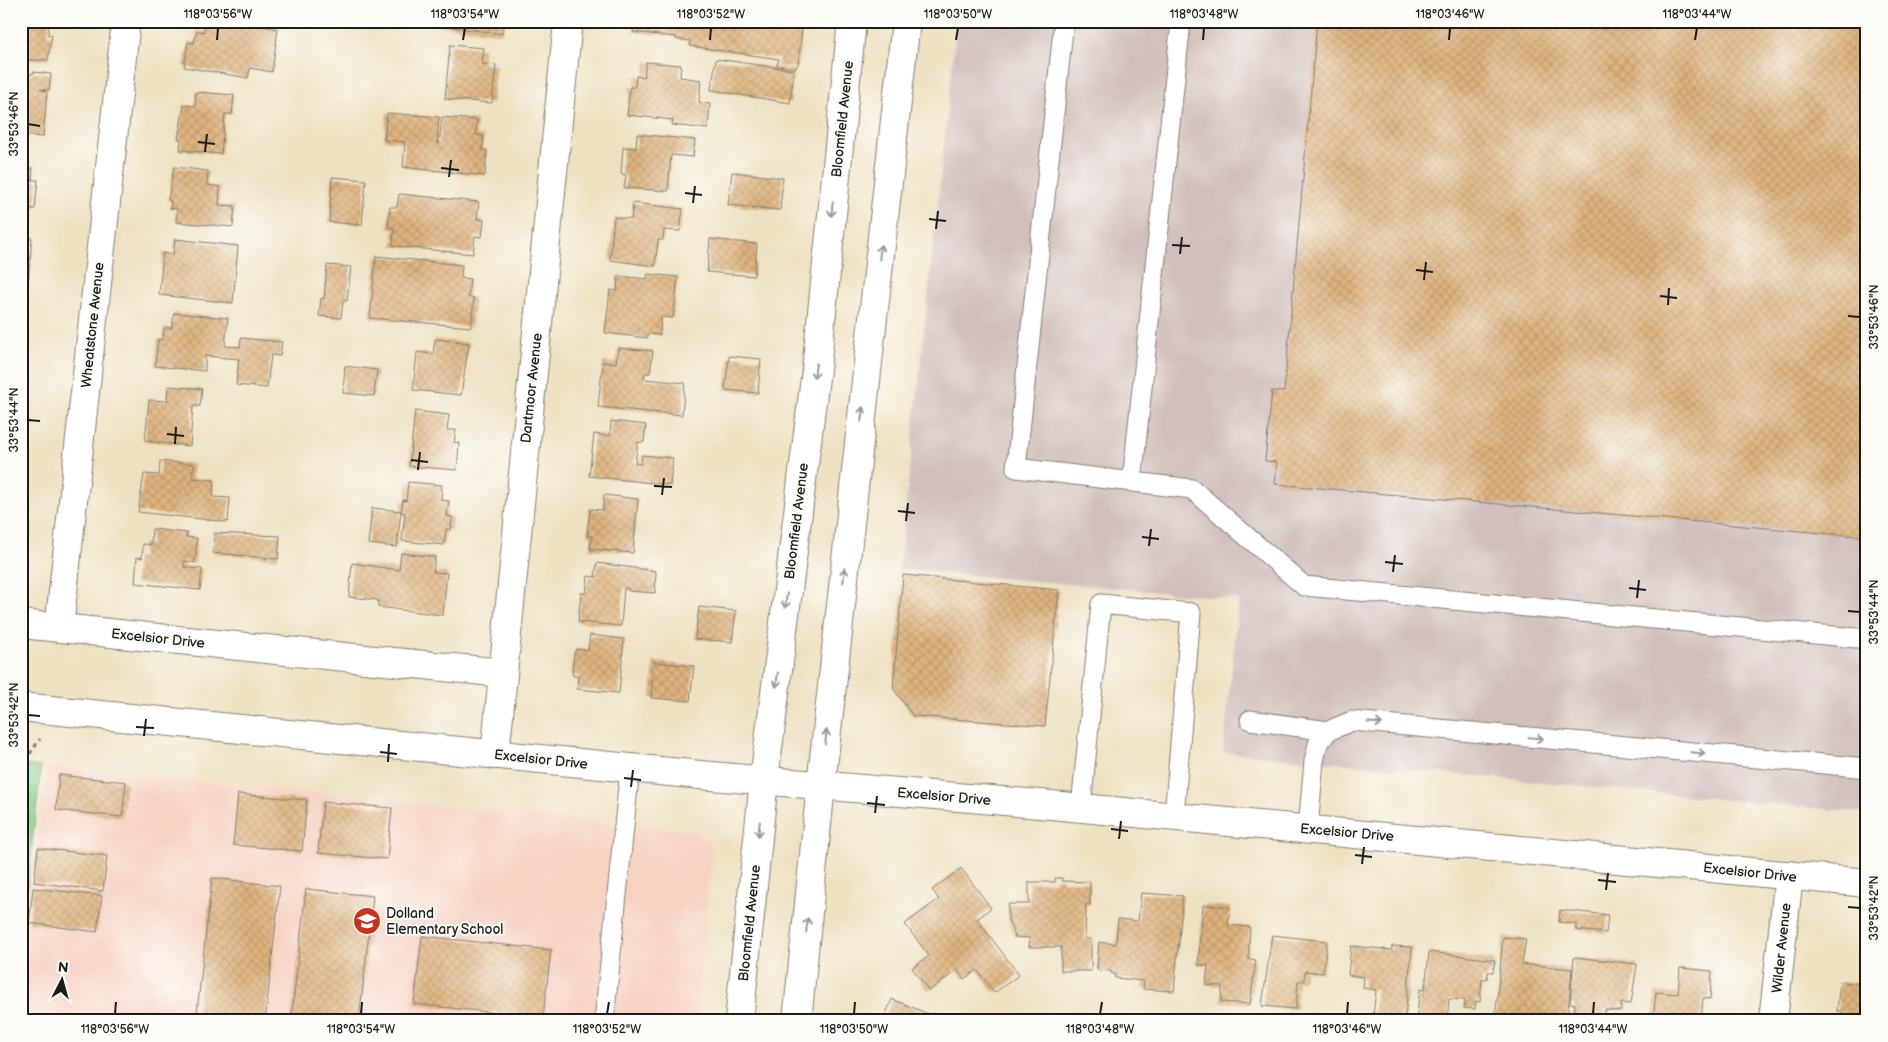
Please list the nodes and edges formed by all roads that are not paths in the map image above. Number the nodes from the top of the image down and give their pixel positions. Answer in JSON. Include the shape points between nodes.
{"nodes":[{"id":1,"x":126,"y":21,"type":"edge"},
{"id":2,"x":568,"y":21,"type":"edge"},
{"id":3,"x":852,"y":21,"type":"edge"},
{"id":4,"x":906,"y":21,"type":"edge"},
{"id":5,"x":1064,"y":21,"type":"edge"},
{"id":6,"x":1181,"y":21,"type":"edge"},
{"id":7,"x":1132,"y":482,"type":"junction"},
{"id":8,"x":21,"y":624,"type":"edge"},
{"id":9,"x":59,"y":628,"type":"junction"},
{"id":10,"x":1867,"y":639,"type":"edge"},
{"id":11,"x":503,"y":673,"type":"junction"},
{"id":12,"x":21,"y":707,"type":"edge"},
{"id":13,"x":1250,"y":720,"type":"dead end"},
{"id":14,"x":1328,"y":731,"type":"junction"},
{"id":15,"x":495,"y":755,"type":"junction"},
{"id":16,"x":630,"y":768,"type":"junction"},
{"id":17,"x":1867,"y":768,"type":"edge"},
{"id":18,"x":764,"y":780,"type":"junction"},
{"id":19,"x":821,"y":785,"type":"junction"},
{"id":20,"x":1081,"y":808,"type":"junction"},
{"id":21,"x":1174,"y":816,"type":"junction"},
{"id":22,"x":1308,"y":828,"type":"junction"},
{"id":23,"x":1789,"y":875,"type":"junction"},
{"id":24,"x":1867,"y":883,"type":"edge"},
{"id":25,"x":604,"y":1021,"type":"edge"},
{"id":26,"x":739,"y":1021,"type":"edge"},
{"id":27,"x":797,"y":1021,"type":"edge"},
{"id":28,"x":1773,"y":1021,"type":"edge"}],
"edges":[{"from":1,"to":9,"type":"main road","name":"Wheatstone Avenue"},
{"from":2,"to":11,"type":"main road","name":"Dartmoor Avenue"},
{"from":3,"to":18,"type":"main road","name":"Bloomfield Avenue","one_way":true,"via":[[816,370]]},
{"from":19,"to":4,"type":"main road","one_way":true},
{"from":5,"to":7,"type":"lane","via":[[1016,468]]},
{"from":6,"to":7,"type":"lane"},
{"from":7,"to":10,"type":"lane","via":[[1192,489],[1304,586]]},
{"from":8,"to":9,"type":"main road","name":"Excelsior Drive"},
{"from":9,"to":11,"type":"main road","name":"Excelsior Drive"},
{"from":11,"to":15,"type":"main road","name":"Dartmoor Avenue"},
{"from":12,"to":15,"type":"main road","name":"Excelsior Drive"},
{"from":13,"to":14,"type":"lane"},
{"from":14,"to":17,"type":"lane","one_way":true,"via":[[1352,722]]},
{"from":14,"to":22,"type":"lane","via":[[1318,744],[1314,761]]},
{"from":15,"to":16,"type":"main road","name":"Excelsior Drive"},
{"from":16,"to":18,"type":"main road","name":"Excelsior Drive"},
{"from":16,"to":25,"type":"lane"},
{"from":18,"to":19,"type":"main road","name":"Excelsior Drive"},
{"from":18,"to":26,"type":"main road","name":"Bloomfield Avenue","one_way":true},
{"from":19,"to":20,"type":"main road","name":"Excelsior Drive"},
{"from":27,"to":19,"type":"main road","one_way":true},
{"from":20,"to":21,"type":"main road","name":"Excelsior Drive"},
{"from":20,"to":21,"type":"lane","via":[[1101,604],[1191,612]]},
{"from":21,"to":22,"type":"main road","name":"Excelsior Drive"},
{"from":22,"to":23,"type":"main road","name":"Excelsior Drive"},
{"from":23,"to":24,"type":"main road","name":"Excelsior Drive"},
{"from":23,"to":28,"type":"main road","name":"Wilder Avenue"}]}
